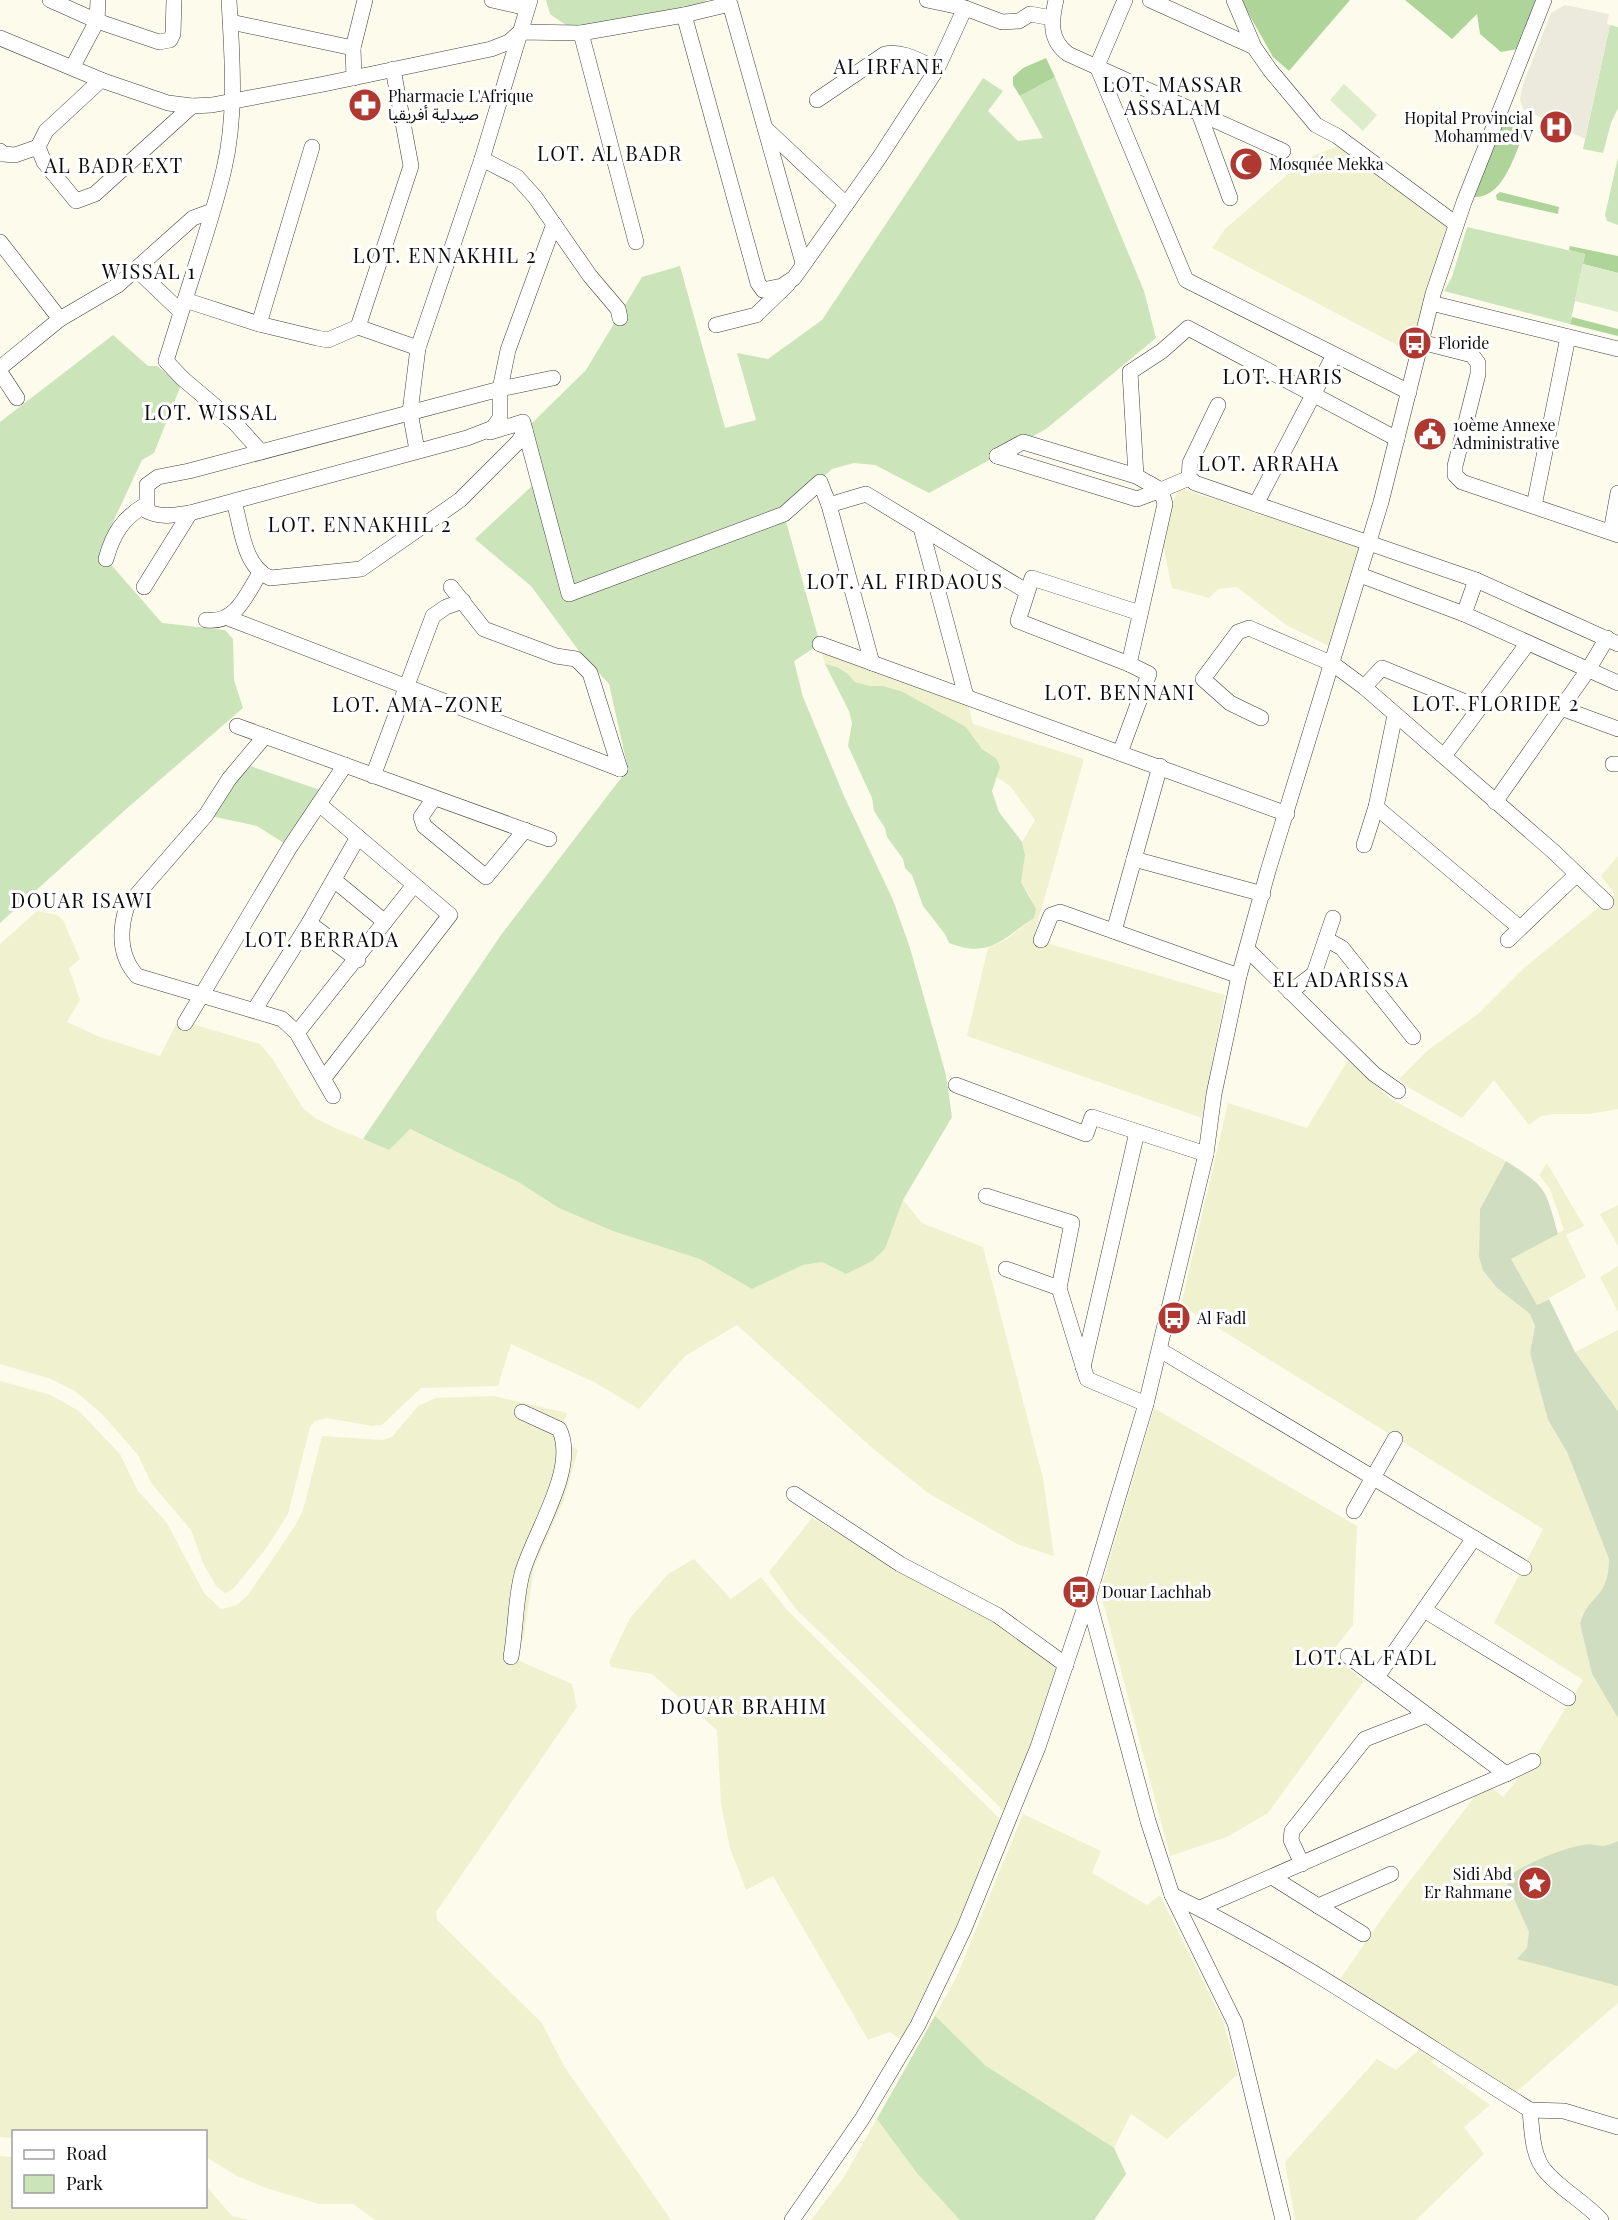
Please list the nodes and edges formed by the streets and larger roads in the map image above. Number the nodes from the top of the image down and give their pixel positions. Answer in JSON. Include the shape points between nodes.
{"nodes":[{"id":1,"x":50,"y":0,"type":"edge"},
{"id":2,"x":98,"y":0,"type":"edge"},
{"id":3,"x":174,"y":0,"type":"edge"},
{"id":4,"x":229,"y":0,"type":"edge"},
{"id":5,"x":365,"y":0,"type":"edge"},
{"id":6,"x":492,"y":0,"type":"edge"},
{"id":7,"x":927,"y":0,"type":"edge"},
{"id":8,"x":1056,"y":0,"type":"edge"},
{"id":9,"x":1125,"y":0,"type":"edge"},
{"id":10,"x":1150,"y":0,"type":"edge"},
{"id":11,"x":1234,"y":0,"type":"edge"},
{"id":12,"x":1544,"y":0,"type":"edge"},
{"id":13,"x":737,"y":2,"type":"edge"},
{"id":14,"x":529,"y":4,"type":"edge"},
{"id":15,"x":965,"y":8,"type":"junction"},
{"id":16,"x":684,"y":15,"type":"junction"},
{"id":17,"x":1052,"y":18,"type":"junction"},
{"id":18,"x":97,"y":21,"type":"junction"},
{"id":19,"x":231,"y":22,"type":"junction"},
{"id":20,"x":520,"y":32,"type":"junction"},
{"id":21,"x":581,"y":33,"type":"junction"},
{"id":22,"x":0,"y":38,"type":"edge"},
{"id":23,"x":1254,"y":47,"type":"junction"},
{"id":24,"x":353,"y":48,"type":"junction"},
{"id":25,"x":73,"y":66,"type":"junction"},
{"id":26,"x":1097,"y":66,"type":"junction"},
{"id":27,"x":393,"y":69,"type":"junction"},
{"id":28,"x":937,"y":69,"type":"junction"},
{"id":29,"x":354,"y":78,"type":"junction"},
{"id":30,"x":101,"y":80,"type":"junction"},
{"id":31,"x":817,"y":100,"type":"dead end"},
{"id":32,"x":232,"y":101,"type":"junction"},
{"id":33,"x":192,"y":106,"type":"junction"},
{"id":34,"x":1199,"y":113,"type":"junction"},
{"id":35,"x":765,"y":128,"type":"junction"},
{"id":36,"x":38,"y":147,"type":"junction"},
{"id":37,"x":312,"y":147,"type":"dead end"},
{"id":38,"x":1283,"y":151,"type":"dead end"},
{"id":39,"x":1,"y":154,"type":"edge"},
{"id":40,"x":482,"y":159,"type":"junction"},
{"id":41,"x":1230,"y":198,"type":"dead end"},
{"id":42,"x":846,"y":204,"type":"junction"},
{"id":43,"x":212,"y":212,"type":"junction"},
{"id":44,"x":554,"y":224,"type":"junction"},
{"id":45,"x":1456,"y":224,"type":"junction"},
{"id":46,"x":0,"y":242,"type":"edge"},
{"id":47,"x":636,"y":242,"type":"dead end"},
{"id":48,"x":803,"y":263,"type":"junction"},
{"id":49,"x":136,"y":269,"type":"junction"},
{"id":50,"x":790,"y":282,"type":"junction"},
{"id":51,"x":1431,"y":303,"type":"junction"},
{"id":52,"x":183,"y":305,"type":"junction"},
{"id":53,"x":620,"y":318,"type":"dead end"},
{"id":54,"x":60,"y":319,"type":"junction"},
{"id":55,"x":259,"y":324,"type":"junction"},
{"id":56,"x":716,"y":325,"type":"dead end"},
{"id":57,"x":358,"y":327,"type":"junction"},
{"id":58,"x":1568,"y":337,"type":"junction"},
{"id":59,"x":1421,"y":342,"type":"junction"},
{"id":60,"x":418,"y":348,"type":"junction"},
{"id":61,"x":1618,"y":349,"type":"edge"},
{"id":62,"x":1334,"y":355,"type":"junction"},
{"id":63,"x":0,"y":368,"type":"edge"},
{"id":64,"x":0,"y":372,"type":"edge"},
{"id":65,"x":552,"y":378,"type":"dead end"},
{"id":66,"x":501,"y":389,"type":"junction"},
{"id":67,"x":1409,"y":392,"type":"junction"},
{"id":68,"x":1312,"y":396,"type":"junction"},
{"id":69,"x":17,"y":398,"type":"dead end"},
{"id":70,"x":1218,"y":405,"type":"dead end"},
{"id":71,"x":410,"y":412,"type":"junction"},
{"id":72,"x":524,"y":426,"type":"junction"},
{"id":73,"x":481,"y":434,"type":"junction"},
{"id":74,"x":1397,"y":439,"type":"junction"},
{"id":75,"x":417,"y":450,"type":"junction"},
{"id":76,"x":261,"y":452,"type":"junction"},
{"id":77,"x":1136,"y":476,"type":"junction"},
{"id":78,"x":1189,"y":478,"type":"junction"},
{"id":79,"x":1161,"y":489,"type":"junction"},
{"id":80,"x":1618,"y":493,"type":"edge"},
{"id":81,"x":234,"y":502,"type":"junction"},
{"id":82,"x":1256,"y":504,"type":"junction"},
{"id":83,"x":145,"y":505,"type":"junction"},
{"id":84,"x":829,"y":505,"type":"junction"},
{"id":85,"x":1534,"y":506,"type":"junction"},
{"id":86,"x":190,"y":513,"type":"junction"},
{"id":87,"x":921,"y":528,"type":"junction"},
{"id":88,"x":1615,"y":533,"type":"edge"},
{"id":89,"x":1370,"y":542,"type":"junction"},
{"id":90,"x":105,"y":560,"type":"dead end"},
{"id":91,"x":260,"y":573,"type":"junction"},
{"id":92,"x":1360,"y":575,"type":"junction"},
{"id":93,"x":1476,"y":580,"type":"junction"},
{"id":94,"x":144,"y":587,"type":"dead end"},
{"id":95,"x":451,"y":587,"type":"dead end"},
{"id":96,"x":1026,"y":591,"type":"junction"},
{"id":97,"x":463,"y":601,"type":"junction"},
{"id":98,"x":1140,"y":613,"type":"junction"},
{"id":99,"x":1464,"y":614,"type":"junction"},
{"id":100,"x":228,"y":618,"type":"junction"},
{"id":101,"x":206,"y":620,"type":"dead end"},
{"id":102,"x":1612,"y":641,"type":"edge"},
{"id":103,"x":1528,"y":643,"type":"junction"},
{"id":104,"x":820,"y":644,"type":"dead end"},
{"id":105,"x":872,"y":663,"type":"junction"},
{"id":106,"x":1129,"y":664,"type":"junction"},
{"id":107,"x":1333,"y":664,"type":"junction"},
{"id":108,"x":1588,"y":670,"type":"junction"},
{"id":109,"x":1618,"y":683,"type":"edge"},
{"id":110,"x":1364,"y":687,"type":"junction"},
{"id":111,"x":408,"y":690,"type":"junction"},
{"id":112,"x":966,"y":696,"type":"junction"},
{"id":113,"x":1480,"y":708,"type":"junction"},
{"id":114,"x":1561,"y":708,"type":"junction"},
{"id":115,"x":1395,"y":715,"type":"junction"},
{"id":116,"x":1261,"y":718,"type":"dead end"},
{"id":117,"x":237,"y":726,"type":"dead end"},
{"id":118,"x":1618,"y":729,"type":"edge"},
{"id":119,"x":265,"y":736,"type":"junction"},
{"id":120,"x":1120,"y":753,"type":"junction"},
{"id":121,"x":1444,"y":756,"type":"junction"},
{"id":122,"x":345,"y":765,"type":"junction"},
{"id":123,"x":1160,"y":766,"type":"junction"},
{"id":124,"x":373,"y":776,"type":"junction"},
{"id":125,"x":434,"y":798,"type":"junction"},
{"id":126,"x":1495,"y":802,"type":"junction"},
{"id":127,"x":320,"y":804,"type":"junction"},
{"id":128,"x":1377,"y":807,"type":"junction"},
{"id":129,"x":1287,"y":814,"type":"junction"},
{"id":130,"x":525,"y":830,"type":"junction"},
{"id":131,"x":358,"y":837,"type":"junction"},
{"id":132,"x":549,"y":839,"type":"dead end"},
{"id":133,"x":1364,"y":845,"type":"dead end"},
{"id":134,"x":1134,"y":859,"type":"junction"},
{"id":135,"x":1577,"y":874,"type":"junction"},
{"id":136,"x":334,"y":879,"type":"junction"},
{"id":137,"x":414,"y":885,"type":"junction"},
{"id":138,"x":1263,"y":894,"type":"junction"},
{"id":139,"x":1606,"y":902,"type":"dead end"},
{"id":140,"x":1333,"y":918,"type":"dead end"},
{"id":141,"x":385,"y":922,"type":"junction"},
{"id":142,"x":309,"y":923,"type":"junction"},
{"id":143,"x":1520,"y":928,"type":"junction"},
{"id":144,"x":1114,"y":931,"type":"junction"},
{"id":145,"x":1326,"y":939,"type":"junction"},
{"id":146,"x":1041,"y":940,"type":"dead end"},
{"id":147,"x":1508,"y":940,"type":"dead end"},
{"id":148,"x":1247,"y":949,"type":"junction"},
{"id":149,"x":358,"y":960,"type":"junction"},
{"id":150,"x":1239,"y":976,"type":"junction"},
{"id":151,"x":1290,"y":992,"type":"junction"},
{"id":152,"x":202,"y":994,"type":"junction"},
{"id":153,"x":255,"y":1009,"type":"junction"},
{"id":154,"x":185,"y":1023,"type":"dead end"},
{"id":155,"x":297,"y":1033,"type":"junction"},
{"id":156,"x":1413,"y":1037,"type":"dead end"},
{"id":157,"x":324,"y":1078,"type":"junction"},
{"id":158,"x":956,"y":1085,"type":"dead end"},
{"id":159,"x":1398,"y":1091,"type":"dead end"},
{"id":160,"x":333,"y":1096,"type":"dead end"},
{"id":161,"x":1137,"y":1132,"type":"junction"},
{"id":162,"x":1206,"y":1154,"type":"junction"},
{"id":163,"x":986,"y":1196,"type":"dead end"},
{"id":164,"x":1006,"y":1269,"type":"dead end"},
{"id":165,"x":1059,"y":1288,"type":"junction"},
{"id":166,"x":1160,"y":1350,"type":"junction"},
{"id":167,"x":1083,"y":1367,"type":"junction"},
{"id":168,"x":1146,"y":1404,"type":"junction"},
{"id":169,"x":522,"y":1412,"type":"dead end"},
{"id":170,"x":1395,"y":1439,"type":"dead end"},
{"id":171,"x":1372,"y":1478,"type":"junction"},
{"id":172,"x":794,"y":1494,"type":"dead end"},
{"id":173,"x":1354,"y":1511,"type":"dead end"},
{"id":174,"x":1474,"y":1538,"type":"junction"},
{"id":175,"x":1524,"y":1568,"type":"dead end"},
{"id":176,"x":1088,"y":1598,"type":"junction"},
{"id":177,"x":1424,"y":1610,"type":"junction"},
{"id":178,"x":1348,"y":1656,"type":"dead end"},
{"id":179,"x":511,"y":1657,"type":"dead end"},
{"id":180,"x":1066,"y":1665,"type":"junction"},
{"id":181,"x":1377,"y":1677,"type":"junction"},
{"id":182,"x":1568,"y":1698,"type":"dead end"},
{"id":183,"x":1427,"y":1715,"type":"junction"},
{"id":184,"x":1533,"y":1761,"type":"dead end"},
{"id":185,"x":1506,"y":1774,"type":"junction"},
{"id":186,"x":1302,"y":1864,"type":"junction"},
{"id":187,"x":1391,"y":1874,"type":"dead end"},
{"id":188,"x":1272,"y":1877,"type":"junction"},
{"id":189,"x":1172,"y":1895,"type":"junction"},
{"id":190,"x":1318,"y":1906,"type":"junction"},
{"id":191,"x":1200,"y":1908,"type":"junction"},
{"id":192,"x":1364,"y":1934,"type":"dead end"},
{"id":193,"x":1530,"y":2110,"type":"junction"},
{"id":194,"x":1618,"y":2127,"type":"edge"},
{"id":195,"x":792,"y":2220,"type":"edge"},
{"id":196,"x":1283,"y":2220,"type":"edge"},
{"id":197,"x":1601,"y":2220,"type":"edge"}],
"edges":[{"from":1,"to":18,"type":"street"},
{"from":2,"to":18,"type":"street"},
{"from":3,"to":18,"type":"street","via":[[173,34],[166,41]]},
{"from":4,"to":19,"type":"street"},
{"from":5,"to":24,"type":"street"},
{"from":6,"to":14,"type":"street"},
{"from":7,"to":15,"type":"street"},
{"from":8,"to":17,"type":"street"},
{"from":9,"to":26,"type":"street"},
{"from":10,"to":23,"type":"street"},
{"from":11,"to":23,"type":"street"},
{"from":12,"to":45,"type":"street"},
{"from":13,"to":16,"type":"street"},
{"from":13,"to":35,"type":"street"},
{"from":14,"to":20,"type":"street"},
{"from":15,"to":17,"type":"street","via":[[1002,22],[1019,21],[1030,14]]},
{"from":15,"to":28,"type":"street"},
{"from":16,"to":21,"type":"street"},
{"from":16,"to":50,"type":"street","via":[[761,290]]},
{"from":17,"to":26,"type":"street","via":[[1060,48]]},
{"from":18,"to":25,"type":"street"},
{"from":19,"to":24,"type":"street"},
{"from":19,"to":32,"type":"street"},
{"from":20,"to":21,"type":"street"},
{"from":20,"to":27,"type":"street","via":[[509,42],[491,49]]},
{"from":20,"to":40,"type":"street"},
{"from":21,"to":47,"type":"street"},
{"from":22,"to":25,"type":"street"},
{"from":23,"to":45,"type":"street","via":[[1316,125],[1337,136]]},
{"from":24,"to":29,"type":"street"},
{"from":25,"to":30,"type":"street"},
{"from":26,"to":34,"type":"street"},
{"from":26,"to":62,"type":"street","via":[[1186,280]]},
{"from":27,"to":29,"type":"street"},
{"from":27,"to":57,"type":"street","via":[[411,166]]},
{"from":28,"to":31,"type":"street","via":[[894,52],[885,54]]},
{"from":28,"to":42,"type":"street"},
{"from":29,"to":32,"type":"street"},
{"from":30,"to":33,"type":"street","via":[[168,103]]},
{"from":30,"to":36,"type":"street","via":[[46,131]]},
{"from":32,"to":33,"type":"street"},
{"from":32,"to":43,"type":"street","via":[[225,168]]},
{"from":33,"to":36,"type":"street","via":[[95,194],[80,201],[72,199],[44,162]]},
{"from":34,"to":38,"type":"street"},
{"from":34,"to":41,"type":"street"},
{"from":35,"to":42,"type":"street"},
{"from":35,"to":48,"type":"street"},
{"from":36,"to":39,"type":"street","via":[[15,155]]},
{"from":37,"to":55,"type":"street"},
{"from":40,"to":44,"type":"street","via":[[517,177]]},
{"from":40,"to":60,"type":"street"},
{"from":42,"to":48,"type":"street"},
{"from":43,"to":49,"type":"street","via":[[193,218]]},
{"from":43,"to":52,"type":"street"},
{"from":44,"to":53,"type":"street","via":[[618,309]]},
{"from":44,"to":66,"type":"street","via":[[508,350]]},
{"from":45,"to":51,"type":"street"},
{"from":46,"to":54,"type":"street"},
{"from":48,"to":50,"type":"street"},
{"from":49,"to":52,"type":"street"},
{"from":49,"to":54,"type":"street","via":[[118,285]]},
{"from":50,"to":56,"type":"street","via":[[756,315]]},
{"from":51,"to":58,"type":"street"},
{"from":51,"to":59,"type":"street"},
{"from":52,"to":55,"type":"street"},
{"from":52,"to":76,"type":"street","via":[[166,361],[236,423]]},
{"from":54,"to":63,"type":"street"},
{"from":55,"to":57,"type":"street","via":[[328,340]]},
{"from":57,"to":60,"type":"street"},
{"from":58,"to":61,"type":"street"},
{"from":58,"to":85,"type":"street"},
{"from":59,"to":67,"type":"street"},
{"from":59,"to":85,"type":"street","via":[[1473,355],[1478,363],[1455,476],[1462,482]]},
{"from":60,"to":71,"type":"street"},
{"from":62,"to":67,"type":"street"},
{"from":62,"to":68,"type":"street"},
{"from":64,"to":69,"type":"street"},
{"from":65,"to":66,"type":"street"},
{"from":66,"to":71,"type":"street"},
{"from":66,"to":73,"type":"street","via":[[498,424]]},
{"from":67,"to":74,"type":"street"},
{"from":68,"to":74,"type":"street"},
{"from":68,"to":77,"type":"street","via":[[1185,328],[1162,351],[1130,372]]},
{"from":68,"to":82,"type":"street"},
{"from":70,"to":78,"type":"street","via":[[1190,462]]},
{"from":71,"to":75,"type":"street"},
{"from":71,"to":76,"type":"street"},
{"from":72,"to":73,"type":"street"},
{"from":72,"to":84,"type":"street","via":[[569,594],[784,514],[820,482]]},
{"from":72,"to":91,"type":"street","via":[[519,441],[460,500],[361,569],[270,578]]},
{"from":73,"to":75,"type":"street"},
{"from":74,"to":89,"type":"street"},
{"from":75,"to":81,"type":"street"},
{"from":76,"to":83,"type":"street","via":[[158,477],[147,485]]},
{"from":77,"to":79,"type":"street"},
{"from":77,"to":79,"type":"street","via":[[1023,442],[997,456],[1137,499]]},
{"from":78,"to":79,"type":"street"},
{"from":78,"to":82,"type":"street"},
{"from":79,"to":98,"type":"street","via":[[1165,504]]},
{"from":80,"to":88,"type":"street"},
{"from":81,"to":86,"type":"street"},
{"from":81,"to":91,"type":"street","via":[[251,563]]},
{"from":82,"to":89,"type":"street"},
{"from":83,"to":86,"type":"street","via":[[153,514]]},
{"from":83,"to":90,"type":"street","via":[[127,517],[112,537]]},
{"from":84,"to":87,"type":"street","via":[[866,494]]},
{"from":84,"to":105,"type":"street"},
{"from":85,"to":88,"type":"street"},
{"from":86,"to":94,"type":"street"},
{"from":87,"to":96,"type":"street"},
{"from":87,"to":112,"type":"street"},
{"from":89,"to":92,"type":"street"},
{"from":89,"to":93,"type":"street"},
{"from":91,"to":100,"type":"street"},
{"from":92,"to":99,"type":"street"},
{"from":92,"to":107,"type":"street"},
{"from":93,"to":99,"type":"street"},
{"from":93,"to":102,"type":"street"},
{"from":95,"to":97,"type":"street"},
{"from":96,"to":98,"type":"street","via":[[1032,578]]},
{"from":96,"to":106,"type":"street","via":[[1018,621]]},
{"from":97,"to":111,"type":"street","via":[[446,606],[433,616]]},
{"from":97,"to":111,"type":"street","via":[[484,629],[556,656],[576,659],[590,673],[620,770]]},
{"from":98,"to":106,"type":"street"},
{"from":99,"to":103,"type":"street"},
{"from":100,"to":101,"type":"street"},
{"from":100,"to":111,"type":"street"},
{"from":102,"to":108,"type":"street"},
{"from":103,"to":108,"type":"street"},
{"from":103,"to":113,"type":"street"},
{"from":104,"to":105,"type":"street"},
{"from":105,"to":112,"type":"street"},
{"from":106,"to":120,"type":"street","via":[[1149,674]]},
{"from":107,"to":110,"type":"street"},
{"from":107,"to":116,"type":"street","via":[[1249,628],[1238,632],[1203,679],[1230,703]]},
{"from":107,"to":129,"type":"street"},
{"from":108,"to":109,"type":"street"},
{"from":108,"to":114,"type":"street"},
{"from":110,"to":113,"type":"street","via":[[1382,668]]},
{"from":110,"to":115,"type":"street"},
{"from":111,"to":124,"type":"street"},
{"from":112,"to":120,"type":"street"},
{"from":113,"to":121,"type":"street"},
{"from":114,"to":118,"type":"street"},
{"from":114,"to":126,"type":"street"},
{"from":115,"to":121,"type":"street"},
{"from":115,"to":128,"type":"street"},
{"from":117,"to":119,"type":"street"},
{"from":119,"to":122,"type":"street"},
{"from":119,"to":152,"type":"street","via":[[206,814],[127,906],[121,923],[127,965],[137,976]]},
{"from":120,"to":123,"type":"street"},
{"from":121,"to":126,"type":"street"},
{"from":122,"to":124,"type":"street"},
{"from":122,"to":127,"type":"street"},
{"from":123,"to":129,"type":"street"},
{"from":123,"to":134,"type":"street"},
{"from":124,"to":125,"type":"street"},
{"from":125,"to":130,"type":"street"},
{"from":125,"to":130,"type":"street","via":[[421,818],[424,826],[486,877]]},
{"from":126,"to":135,"type":"street"},
{"from":127,"to":131,"type":"street"},
{"from":127,"to":152,"type":"street"},
{"from":128,"to":133,"type":"street"},
{"from":128,"to":143,"type":"street"},
{"from":129,"to":138,"type":"street"},
{"from":130,"to":132,"type":"street"},
{"from":131,"to":136,"type":"street"},
{"from":131,"to":137,"type":"street"},
{"from":134,"to":138,"type":"street"},
{"from":134,"to":144,"type":"street"},
{"from":135,"to":139,"type":"street"},
{"from":135,"to":143,"type":"street"},
{"from":136,"to":141,"type":"street"},
{"from":136,"to":142,"type":"street"},
{"from":137,"to":141,"type":"street"},
{"from":137,"to":157,"type":"street","via":[[450,915]]},
{"from":138,"to":148,"type":"street"},
{"from":140,"to":145,"type":"street"},
{"from":141,"to":149,"type":"street"},
{"from":142,"to":149,"type":"street"},
{"from":142,"to":153,"type":"street"},
{"from":143,"to":147,"type":"street"},
{"from":144,"to":146,"type":"street","via":[[1060,912],[1051,915]]},
{"from":144,"to":150,"type":"street"},
{"from":145,"to":151,"type":"street","via":[[1314,974]]},
{"from":145,"to":156,"type":"street","via":[[1342,948]]},
{"from":148,"to":150,"type":"street"},
{"from":148,"to":151,"type":"street"},
{"from":149,"to":155,"type":"street"},
{"from":150,"to":162,"type":"street","via":[[1214,1094]]},
{"from":151,"to":159,"type":"street","via":[[1374,1074]]},
{"from":152,"to":153,"type":"street"},
{"from":152,"to":154,"type":"street"},
{"from":153,"to":155,"type":"street","via":[[282,1019]]},
{"from":155,"to":157,"type":"street"},
{"from":157,"to":160,"type":"street"},
{"from":158,"to":161,"type":"street","via":[[1086,1134],[1092,1117]]},
{"from":161,"to":162,"type":"street"},
{"from":161,"to":167,"type":"street"},
{"from":162,"to":166,"type":"street"},
{"from":163,"to":165,"type":"street","via":[[1072,1223]]},
{"from":164,"to":165,"type":"street"},
{"from":165,"to":167,"type":"street"},
{"from":166,"to":168,"type":"street"},
{"from":166,"to":171,"type":"street"},
{"from":167,"to":168,"type":"street","via":[[1087,1379]]},
{"from":168,"to":176,"type":"street"},
{"from":169,"to":179,"type":"street","via":[[559,1429],[563,1446],[561,1476],[552,1505],[521,1577]]},
{"from":170,"to":171,"type":"street"},
{"from":171,"to":173,"type":"street"},
{"from":171,"to":174,"type":"street"},
{"from":172,"to":180,"type":"street","via":[[900,1564],[998,1615]]},
{"from":174,"to":175,"type":"street"},
{"from":174,"to":177,"type":"street"},
{"from":176,"to":180,"type":"street"},
{"from":176,"to":189,"type":"street"},
{"from":177,"to":181,"type":"street"},
{"from":177,"to":182,"type":"street"},
{"from":178,"to":181,"type":"street"},
{"from":180,"to":195,"type":"street","via":[[1009,1821],[918,2025],[862,2119]]},
{"from":181,"to":183,"type":"street"},
{"from":183,"to":185,"type":"street"},
{"from":183,"to":186,"type":"street","via":[[1365,1738],[1292,1831],[1291,1839]]},
{"from":184,"to":185,"type":"street"},
{"from":185,"to":186,"type":"street"},
{"from":186,"to":188,"type":"street"},
{"from":187,"to":190,"type":"street"},
{"from":188,"to":190,"type":"street"},
{"from":188,"to":191,"type":"street"},
{"from":189,"to":191,"type":"street"},
{"from":189,"to":196,"type":"street","via":[[1235,2023]]},
{"from":190,"to":192,"type":"street"},
{"from":191,"to":193,"type":"street","via":[[1322,1976]]},
{"from":193,"to":194,"type":"street","via":[[1564,2110]]},
{"from":193,"to":197,"type":"street","via":[[1536,2151],[1546,2173]]}]}
